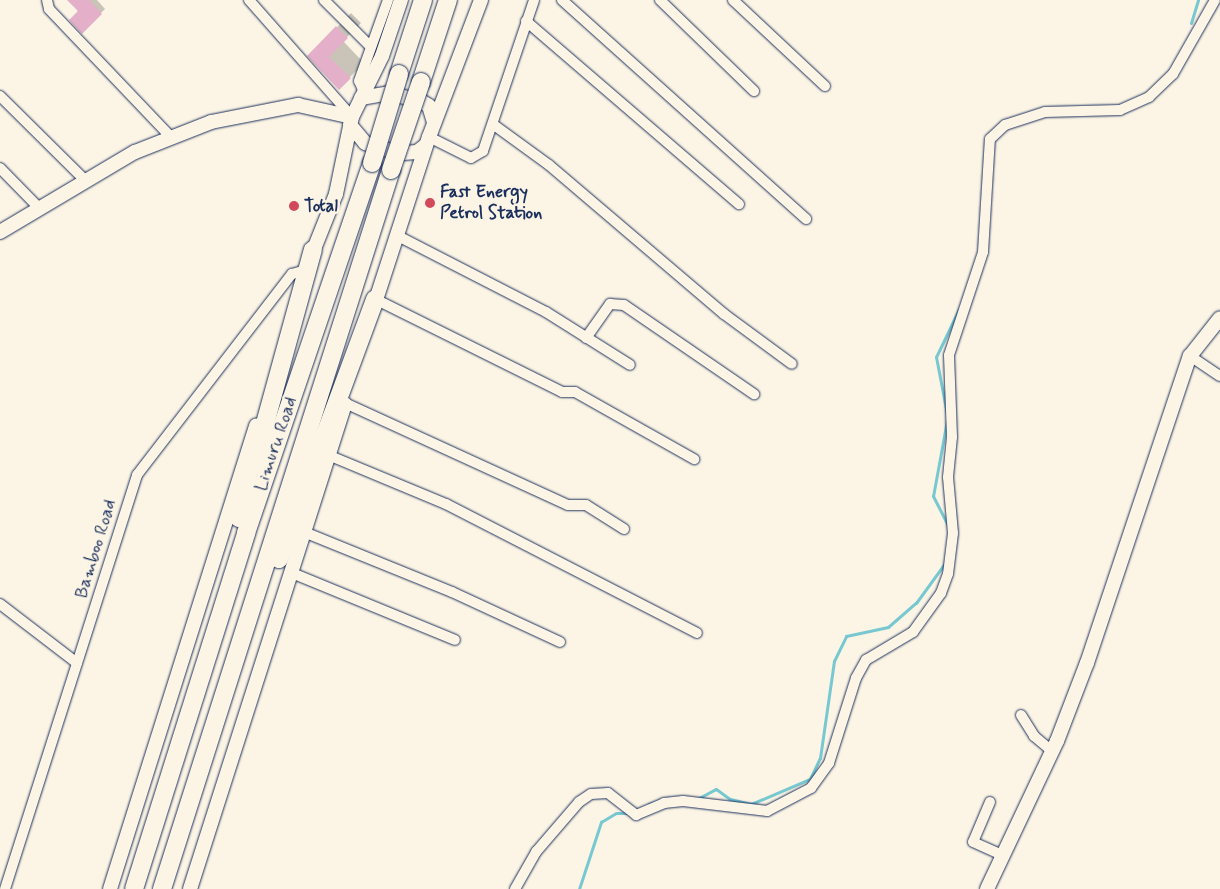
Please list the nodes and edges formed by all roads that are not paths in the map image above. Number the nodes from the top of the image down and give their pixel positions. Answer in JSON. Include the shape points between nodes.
{"nodes":[{"id":1,"x":47,"y":0,"type":"edge"},
{"id":2,"x":250,"y":0,"type":"edge"},
{"id":3,"x":324,"y":0,"type":"edge"},
{"id":4,"x":388,"y":0,"type":"edge"},
{"id":5,"x":401,"y":0,"type":"edge"},
{"id":6,"x":423,"y":0,"type":"edge"},
{"id":7,"x":448,"y":0,"type":"edge"},
{"id":8,"x":481,"y":0,"type":"edge"},
{"id":9,"x":534,"y":0,"type":"edge"},
{"id":10,"x":562,"y":0,"type":"edge"},
{"id":11,"x":733,"y":0,"type":"edge"},
{"id":12,"x":1215,"y":0,"type":"edge"},
{"id":13,"x":666,"y":2,"type":"edge"},
{"id":14,"x":526,"y":21,"type":"junction"},
{"id":15,"x":371,"y":47,"type":"junction"},
{"id":16,"x":825,"y":86,"type":"dead end"},
{"id":17,"x":754,"y":91,"type":"dead end"},
{"id":18,"x":363,"y":95,"type":"junction"},
{"id":19,"x":0,"y":96,"type":"edge"},
{"id":20,"x":351,"y":121,"type":"junction"},
{"id":21,"x":434,"y":122,"type":"junction"},
{"id":22,"x":494,"y":125,"type":"junction"},
{"id":23,"x":170,"y":136,"type":"junction"},
{"id":24,"x":427,"y":141,"type":"junction"},
{"id":25,"x":0,"y":168,"type":"edge"},
{"id":26,"x":86,"y":181,"type":"junction"},
{"id":27,"x":739,"y":204,"type":"dead end"},
{"id":28,"x":39,"y":208,"type":"junction"},
{"id":29,"x":806,"y":219,"type":"dead end"},
{"id":30,"x":0,"y":232,"type":"edge"},
{"id":31,"x":398,"y":236,"type":"junction"},
{"id":32,"x":313,"y":250,"type":"junction"},
{"id":33,"x":306,"y":270,"type":"junction"},
{"id":34,"x":375,"y":299,"type":"junction"},
{"id":35,"x":1220,"y":318,"type":"edge"},
{"id":36,"x":586,"y":338,"type":"junction"},
{"id":37,"x":1190,"y":356,"type":"junction"},
{"id":38,"x":792,"y":364,"type":"dead end"},
{"id":39,"x":630,"y":365,"type":"dead end"},
{"id":40,"x":1220,"y":376,"type":"edge"},
{"id":41,"x":754,"y":394,"type":"dead end"},
{"id":42,"x":345,"y":403,"type":"junction"},
{"id":43,"x":328,"y":456,"type":"junction"},
{"id":44,"x":694,"y":458,"type":"dead end"},
{"id":45,"x":624,"y":529,"type":"dead end"},
{"id":46,"x":304,"y":532,"type":"junction"},
{"id":47,"x":292,"y":573,"type":"junction"},
{"id":48,"x":0,"y":604,"type":"edge"},
{"id":49,"x":697,"y":633,"type":"dead end"},
{"id":50,"x":455,"y":640,"type":"dead end"},
{"id":51,"x":560,"y":642,"type":"dead end"},
{"id":52,"x":77,"y":663,"type":"junction"},
{"id":53,"x":1021,"y":715,"type":"dead end"},
{"id":54,"x":1052,"y":751,"type":"junction"},
{"id":55,"x":166,"y":784,"type":"junction"},
{"id":56,"x":195,"y":784,"type":"junction"},
{"id":57,"x":990,"y":802,"type":"dead end"},
{"id":58,"x":1004,"y":856,"type":"junction"},
{"id":59,"x":5,"y":889,"type":"edge"},
{"id":60,"x":110,"y":889,"type":"edge"},
{"id":61,"x":134,"y":889,"type":"edge"},
{"id":62,"x":162,"y":889,"type":"edge"},
{"id":63,"x":190,"y":889,"type":"edge"},
{"id":64,"x":515,"y":889,"type":"edge"},
{"id":65,"x":987,"y":889,"type":"edge"}],
"edges":[{"from":1,"to":23,"type":"street","via":[[49,9]]},
{"from":2,"to":20,"type":"street"},
{"from":3,"to":15,"type":"street"},
{"from":4,"to":15,"type":"street"},
{"from":5,"to":18,"type":"street"},
{"from":6,"to":55,"type":"highway","name":"Limuru Road","bridge":true},
{"from":7,"to":56,"type":"highway","name":"Limuru Road","bridge":true},
{"from":8,"to":21,"type":"street"},
{"from":9,"to":14,"type":"street"},
{"from":10,"to":29,"type":"street"},
{"from":11,"to":16,"type":"street"},
{"from":12,"to":64,"type":"street","via":[[1173,74],[1149,97],[1120,110],[1045,112],[1005,125],[990,139],[983,252],[949,355],[952,437],[948,477],[953,533],[948,574],[941,593],[913,632],[866,660],[856,678],[829,763],[811,788],[767,811],[683,801],[664,803],[636,815],[608,793],[591,794],[579,802],[536,852]]},
{"from":13,"to":17,"type":"street"},
{"from":14,"to":22,"type":"street"},
{"from":14,"to":27,"type":"street"},
{"from":15,"to":18,"type":"street","via":[[359,81]]},
{"from":18,"to":20,"type":"street"},
{"from":18,"to":21,"type":"street","via":[[388,93],[421,102],[429,106]]},
{"from":19,"to":26,"type":"street"},
{"from":20,"to":23,"type":"street","via":[[298,105],[211,122]]},
{"from":20,"to":24,"type":"street","via":[[365,143],[383,149],[410,153]]},
{"from":20,"to":32,"type":"street","via":[[336,194]]},
{"from":21,"to":24,"type":"street"},
{"from":22,"to":24,"type":"street","via":[[483,151],[471,158]]},
{"from":22,"to":38,"type":"street","via":[[549,166],[717,308]]},
{"from":23,"to":26,"type":"street"},
{"from":24,"to":31,"type":"street"},
{"from":25,"to":28,"type":"street"},
{"from":26,"to":28,"type":"street"},
{"from":28,"to":30,"type":"street"},
{"from":31,"to":34,"type":"street"},
{"from":31,"to":36,"type":"street"},
{"from":32,"to":33,"type":"street"},
{"from":32,"to":55,"type":"highway"},
{"from":33,"to":52,"type":"street","name":"Bamboo Road","via":[[292,274],[141,468]]},
{"from":33,"to":60,"type":"street"},
{"from":34,"to":42,"type":"street"},
{"from":34,"to":44,"type":"street","via":[[562,392],[575,392]]},
{"from":34,"to":56,"type":"highway"},
{"from":35,"to":37,"type":"street"},
{"from":36,"to":39,"type":"street"},
{"from":36,"to":41,"type":"street","via":[[610,304],[624,305]]},
{"from":37,"to":40,"type":"street"},
{"from":37,"to":54,"type":"street","via":[[1115,586]]},
{"from":42,"to":43,"type":"street"},
{"from":42,"to":45,"type":"street","via":[[568,505],[586,505]]},
{"from":43,"to":46,"type":"street"},
{"from":43,"to":49,"type":"street","via":[[446,504]]},
{"from":46,"to":47,"type":"street"},
{"from":46,"to":51,"type":"street","via":[[452,592]]},
{"from":47,"to":50,"type":"street"},
{"from":47,"to":63,"type":"street"},
{"from":48,"to":52,"type":"street"},
{"from":52,"to":59,"type":"street","name":"Bamboo Road"},
{"from":53,"to":54,"type":"street","via":[[1034,736]]},
{"from":54,"to":58,"type":"street"},
{"from":55,"to":61,"type":"highway","name":"Limuru Road"},
{"from":56,"to":62,"type":"highway","name":"Limuru Road"},
{"from":57,"to":58,"type":"street","via":[[973,842]]},
{"from":58,"to":65,"type":"street"}]}
